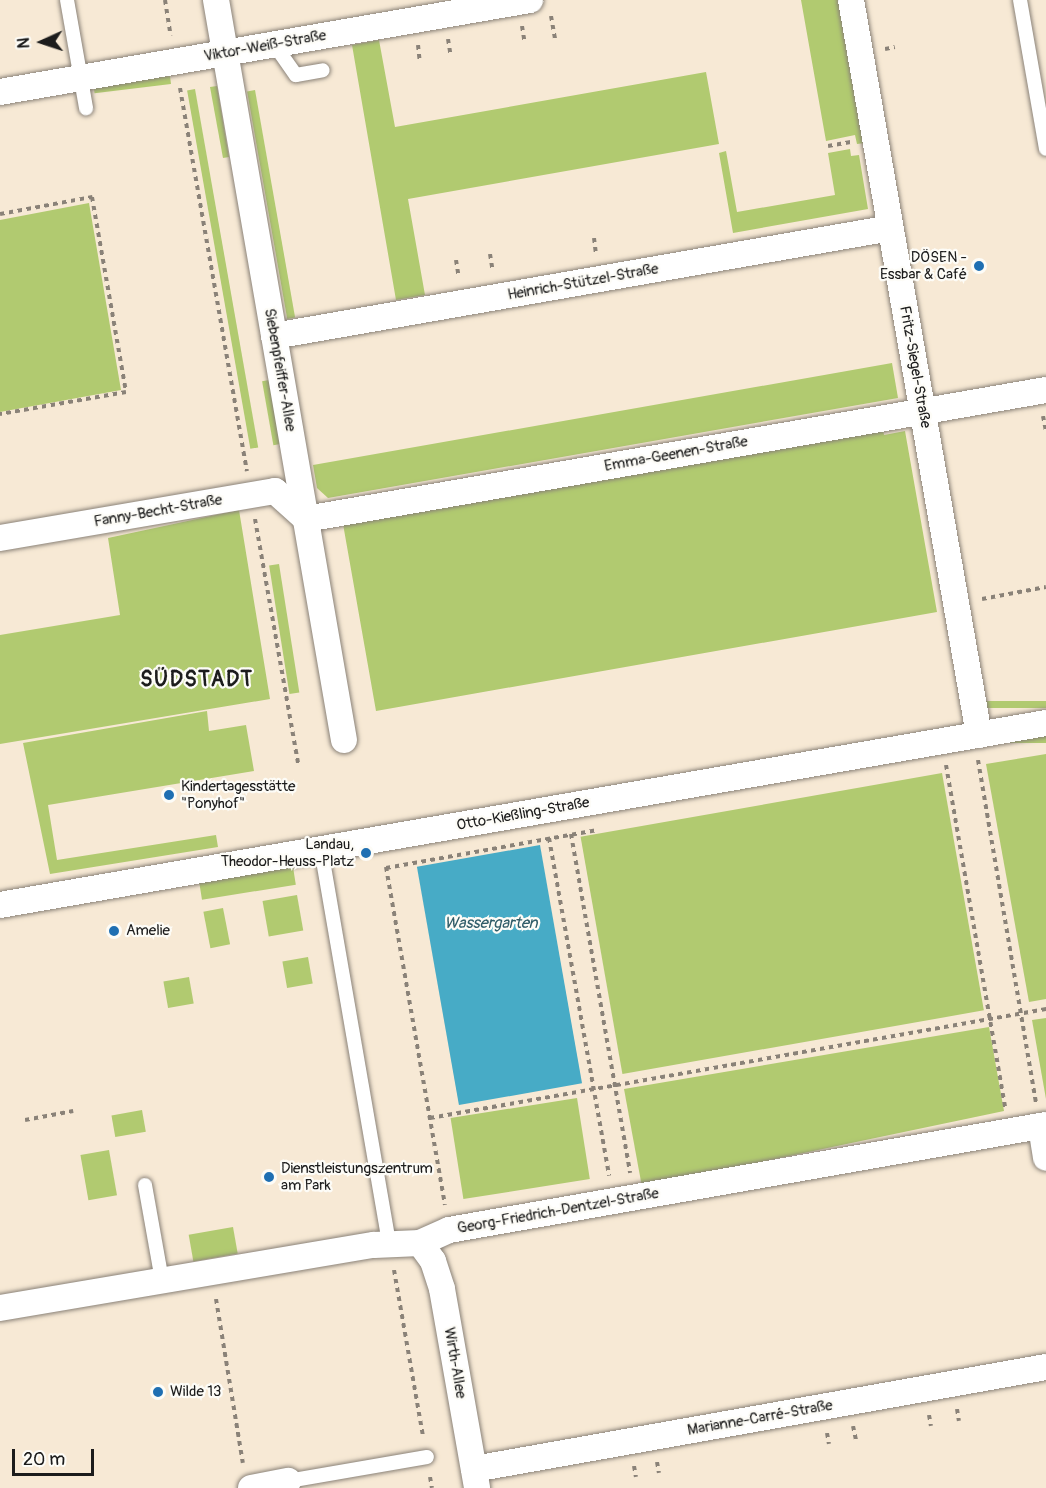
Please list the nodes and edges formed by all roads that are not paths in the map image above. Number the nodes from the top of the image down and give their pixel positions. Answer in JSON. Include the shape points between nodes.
{"nodes":[{"id":1,"x":67,"y":0,"type":"edge"},
{"id":2,"x":216,"y":0,"type":"edge"},
{"id":3,"x":851,"y":0,"type":"edge"},
{"id":4,"x":1020,"y":0,"type":"edge"},
{"id":5,"x":540,"y":5,"type":"edge"},
{"id":6,"x":274,"y":45,"type":"junction"},
{"id":7,"x":225,"y":53,"type":"junction"},
{"id":8,"x":322,"y":70,"type":"dead end"},
{"id":9,"x":80,"y":78,"type":"junction"},
{"id":10,"x":0,"y":92,"type":"edge"},
{"id":11,"x":86,"y":108,"type":"dead end"},
{"id":12,"x":1046,"y":149,"type":"edge"},
{"id":13,"x":891,"y":228,"type":"junction"},
{"id":14,"x":274,"y":336,"type":"junction"},
{"id":15,"x":1046,"y":390,"type":"edge"},
{"id":16,"x":923,"y":411,"type":"junction"},
{"id":17,"x":306,"y":519,"type":"junction"},
{"id":18,"x":0,"y":538,"type":"edge"},
{"id":19,"x":1046,"y":723,"type":"edge"},
{"id":20,"x":979,"y":735,"type":"junction"},
{"id":21,"x":344,"y":740,"type":"dead end"},
{"id":22,"x":321,"y":849,"type":"junction"},
{"id":23,"x":0,"y":905,"type":"edge"},
{"id":24,"x":1043,"y":1126,"type":"edge"},
{"id":25,"x":1046,"y":1158,"type":"edge"},
{"id":26,"x":145,"y":1185,"type":"dead end"},
{"id":27,"x":389,"y":1242,"type":"junction"},
{"id":28,"x":420,"y":1244,"type":"junction"},
{"id":29,"x":162,"y":1280,"type":"junction"},
{"id":30,"x":0,"y":1308,"type":"edge"},
{"id":31,"x":1046,"y":1367,"type":"edge"},
{"id":32,"x":427,"y":1457,"type":"road end"},
{"id":33,"x":248,"y":1477,"type":"edge"},
{"id":34,"x":476,"y":1478,"type":"edge"},
{"id":35,"x":288,"y":1482,"type":"joint"}],
"edges":[{"from":1,"to":9,"type":"lane"},
{"from":2,"to":7,"type":"street","name":"Siebenpfeiffer-Allee"},
{"from":3,"to":13,"type":"street","name":"Fritz-Siegel-Straße"},
{"from":4,"to":12,"type":"lane"},
{"from":5,"to":6,"type":"street","name":"Viktor-Weiß-Straße"},
{"from":6,"to":7,"type":"street","name":"Viktor-Weiß-Straße"},
{"from":6,"to":8,"type":"lane","via":[[296,75]]},
{"from":7,"to":9,"type":"street","name":"Viktor-Weiß-Straße"},
{"from":7,"to":14,"type":"street","name":"Siebenpfeiffer-Allee"},
{"from":9,"to":10,"type":"street","name":"Viktor-Weiß-Straße"},
{"from":9,"to":11,"type":"lane"},
{"from":13,"to":14,"type":"street","name":"Heinrich-Stützel-Straße"},
{"from":13,"to":16,"type":"street","name":"Fritz-Siegel-Straße"},
{"from":14,"to":17,"type":"street","name":"Siebenpfeiffer-Allee"},
{"from":15,"to":16,"type":"street","name":"Emma-Geenen-Straße"},
{"from":16,"to":17,"type":"street","name":"Emma-Geenen-Straße"},
{"from":16,"to":20,"type":"street","name":"Fritz-Siegel-Straße"},
{"from":17,"to":18,"type":"street","name":"Fanny-Becht-Straße","via":[[275,491]]},
{"from":17,"to":21,"type":"street","name":"Siebenpfeiffer-Allee"},
{"from":19,"to":20,"type":"street","name":"Otto-Kießling-Straße"},
{"from":20,"to":22,"type":"street","name":"Otto-Kießling-Straße"},
{"from":22,"to":23,"type":"street","name":"Otto-Kießling-Straße"},
{"from":22,"to":27,"type":"lane"},
{"from":24,"to":25,"type":"street"},
{"from":24,"to":28,"type":"street","name":"Georg-Friedrich-Dentzel-Straße","via":[[449,1230]]},
{"from":26,"to":29,"type":"lane"},
{"from":27,"to":28,"type":"street","name":"Georg-Friedrich-Dentzel-Straße"},
{"from":27,"to":29,"type":"street","name":"Georg-Friedrich-Dentzel-Straße"},
{"from":28,"to":34,"type":"street","name":"Wirth-Allee","via":[[433,1261],[442,1289]]},
{"from":29,"to":30,"type":"street","name":"Georg-Friedrich-Dentzel-Straße"},
{"from":31,"to":34,"type":"street","name":"Marianne-Carré-Straße"},
{"from":32,"to":35,"type":"lane"},
{"from":33,"to":35,"type":"street"}]}
